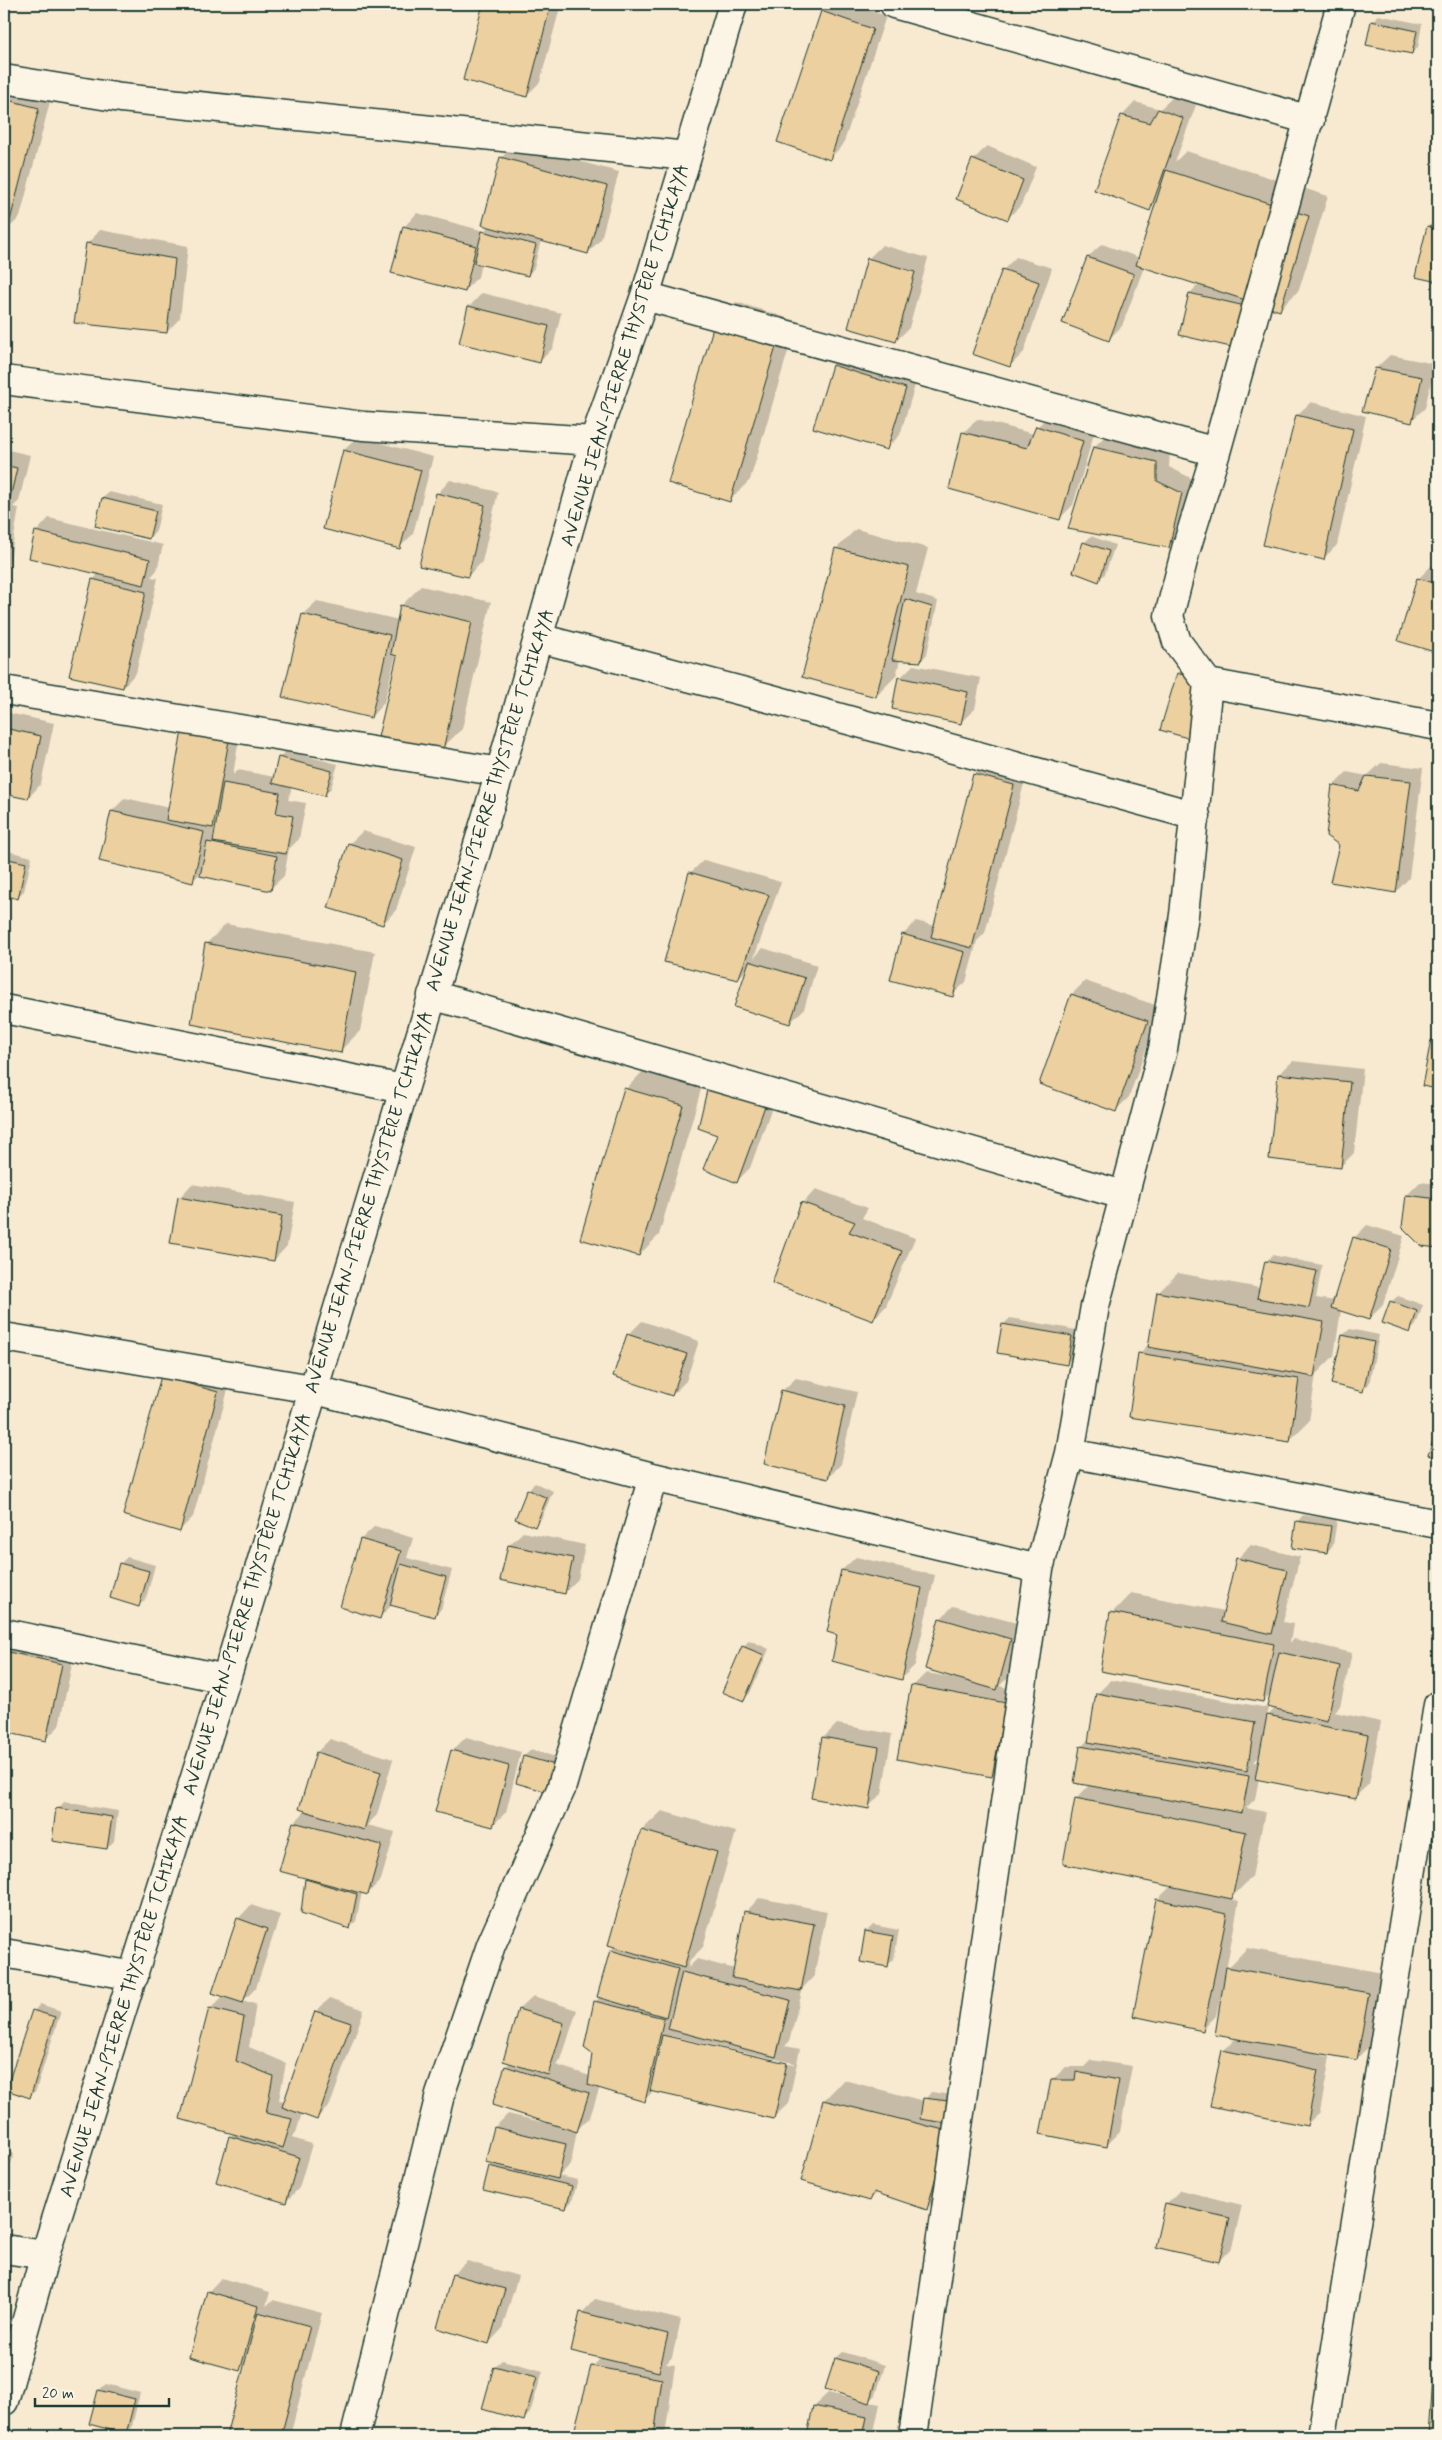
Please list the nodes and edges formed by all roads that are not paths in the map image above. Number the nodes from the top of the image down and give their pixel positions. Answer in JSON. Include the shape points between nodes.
{"nodes":[{"id":1,"x":734,"y":4,"type":"edge"},
{"id":2,"x":894,"y":4,"type":"edge"},
{"id":3,"x":1340,"y":4,"type":"edge"},
{"id":4,"x":4,"y":80,"type":"edge"},
{"id":5,"x":1310,"y":120,"type":"junction"},
{"id":6,"x":687,"y":156,"type":"junction"},
{"id":7,"x":645,"y":296,"type":"junction"},
{"id":8,"x":4,"y":380,"type":"edge"},
{"id":9,"x":594,"y":441,"type":"junction"},
{"id":10,"x":1216,"y":452,"type":"junction"},
{"id":11,"x":540,"y":638,"type":"junction"},
{"id":12,"x":1208,"y":683,"type":"junction"},
{"id":13,"x":4,"y":690,"type":"edge"},
{"id":14,"x":1438,"y":726,"type":"edge"},
{"id":15,"x":500,"y":772,"type":"junction"},
{"id":16,"x":1196,"y":816,"type":"junction"},
{"id":17,"x":432,"y":995,"type":"junction"},
{"id":18,"x":4,"y":1009,"type":"edge"},
{"id":19,"x":403,"y":1089,"type":"junction"},
{"id":20,"x":1123,"y":1196,"type":"junction"},
{"id":21,"x":4,"y":1337,"type":"edge"},
{"id":22,"x":312,"y":1389,"type":"junction"},
{"id":23,"x":1070,"y":1453,"type":"junction"},
{"id":24,"x":652,"y":1477,"type":"junction"},
{"id":25,"x":1438,"y":1524,"type":"edge"},
{"id":26,"x":1039,"y":1569,"type":"junction"},
{"id":27,"x":4,"y":1633,"type":"edge"},
{"id":28,"x":226,"y":1679,"type":"junction"},
{"id":29,"x":1438,"y":1706,"type":"edge"},
{"id":30,"x":4,"y":1952,"type":"edge"},
{"id":31,"x":134,"y":1976,"type":"junction"},
{"id":32,"x":4,"y":2249,"type":"edge"},
{"id":33,"x":46,"y":2255,"type":"junction"},
{"id":34,"x":4,"y":2401,"type":"edge"},
{"id":35,"x":355,"y":2436,"type":"edge"},
{"id":36,"x":913,"y":2436,"type":"edge"},
{"id":37,"x":1322,"y":2436,"type":"edge"}],
"edges":[{"from":1,"to":6,"type":"street","name":"AVENUE JEAN-PIERRE THYSTÈRE TCHIKAYA"},
{"from":2,"to":5,"type":"street"},
{"from":3,"to":5,"type":"street"},
{"from":4,"to":6,"type":"street","via":[[131,99]]},
{"from":5,"to":10,"type":"street"},
{"from":6,"to":7,"type":"street","name":"AVENUE JEAN-PIERRE THYSTÈRE TCHIKAYA"},
{"from":7,"to":9,"type":"street","name":"AVENUE JEAN-PIERRE THYSTÈRE TCHIKAYA"},
{"from":7,"to":10,"type":"street"},
{"from":8,"to":9,"type":"street","via":[[364,426]]},
{"from":9,"to":11,"type":"street","name":"AVENUE JEAN-PIERRE THYSTÈRE TCHIKAYA"},
{"from":10,"to":12,"type":"street","via":[[1169,616],[1177,642]]},
{"from":11,"to":15,"type":"street","name":"AVENUE JEAN-PIERRE THYSTÈRE TCHIKAYA"},
{"from":11,"to":16,"type":"street"},
{"from":12,"to":14,"type":"street"},
{"from":12,"to":16,"type":"street"},
{"from":13,"to":15,"type":"street"},
{"from":15,"to":17,"type":"street","name":"AVENUE JEAN-PIERRE THYSTÈRE TCHIKAYA"},
{"from":16,"to":20,"type":"street","via":[[1163,1049]]},
{"from":17,"to":19,"type":"street","name":"AVENUE JEAN-PIERRE THYSTÈRE TCHIKAYA"},
{"from":17,"to":20,"type":"street"},
{"from":18,"to":19,"type":"street"},
{"from":19,"to":22,"type":"street","name":"AVENUE JEAN-PIERRE THYSTÈRE TCHIKAYA"},
{"from":20,"to":23,"type":"street","via":[[1095,1306]]},
{"from":21,"to":22,"type":"street"},
{"from":22,"to":24,"type":"street"},
{"from":22,"to":28,"type":"street","name":"AVENUE JEAN-PIERRE THYSTÈRE TCHIKAYA"},
{"from":23,"to":25,"type":"street"},
{"from":23,"to":26,"type":"street"},
{"from":24,"to":26,"type":"street"},
{"from":24,"to":35,"type":"street","via":[[561,1788],[491,1945],[440,2094]]},
{"from":26,"to":36,"type":"street"},
{"from":27,"to":28,"type":"street"},
{"from":28,"to":31,"type":"street","name":"AVENUE JEAN-PIERRE THYSTÈRE TCHIKAYA"},
{"from":29,"to":37,"type":"street"},
{"from":30,"to":31,"type":"street"},
{"from":31,"to":33,"type":"street","name":"AVENUE JEAN-PIERRE THYSTÈRE TCHIKAYA"},
{"from":32,"to":33,"type":"street"},
{"from":33,"to":34,"type":"street","name":"AVENUE JEAN-PIERRE THYSTÈRE TCHIKAYA"}]}
